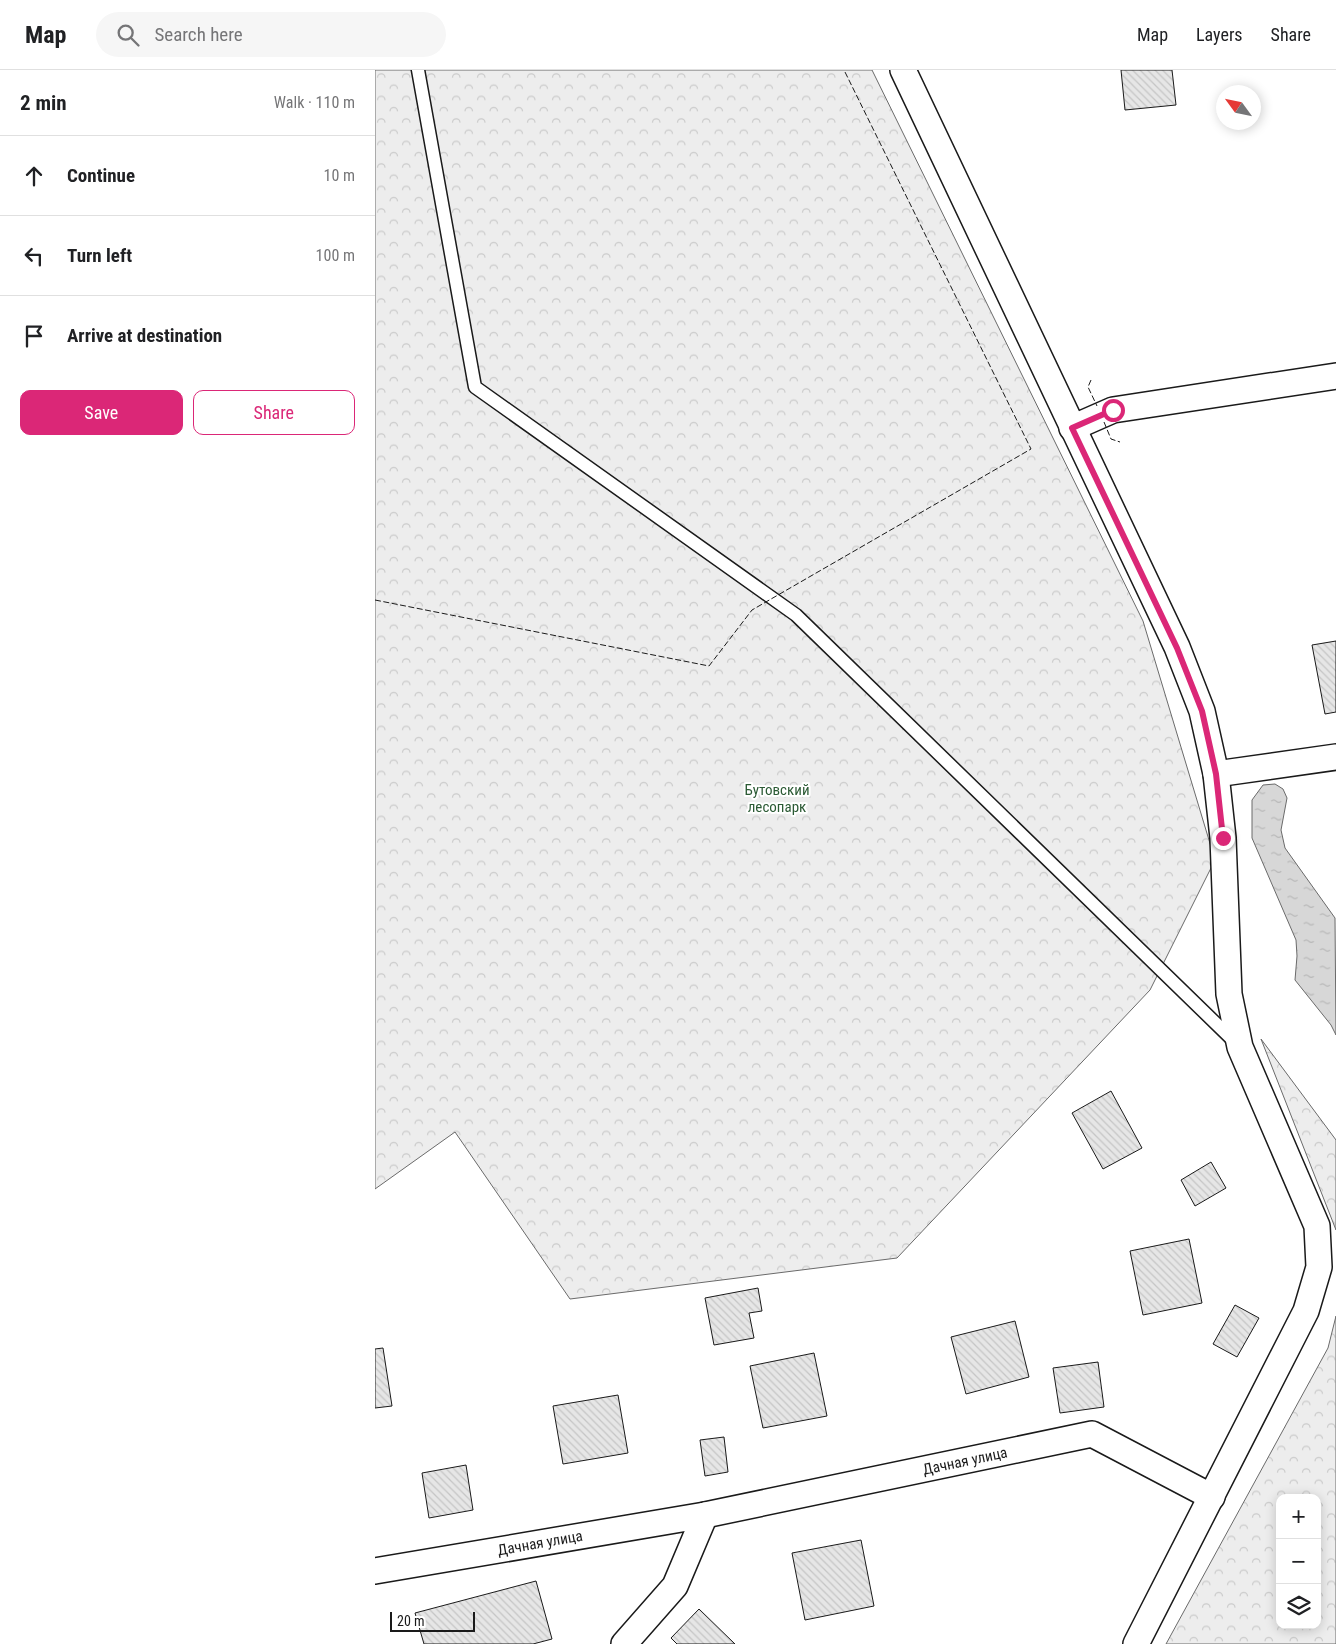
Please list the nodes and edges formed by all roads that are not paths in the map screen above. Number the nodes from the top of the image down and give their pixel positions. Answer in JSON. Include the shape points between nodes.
{"nodes":[{"id":1,"x":418,"y":70,"type":"edge"},
{"id":2,"x":903,"y":70,"type":"edge"},
{"id":3,"x":1336,"y":376,"type":"edge"},
{"id":4,"x":1072,"y":428,"type":"junction"},
{"id":5,"x":1336,"y":757,"type":"edge"},
{"id":6,"x":1216,"y":774,"type":"junction"},
{"id":7,"x":1240,"y":1047,"type":"junction"},
{"id":8,"x":1212,"y":1497,"type":"junction"},
{"id":9,"x":705,"y":1515,"type":"junction"},
{"id":10,"x":375,"y":1571,"type":"edge"},
{"id":11,"x":624,"y":1644,"type":"edge"},
{"id":12,"x":1136,"y":1644,"type":"edge"}],
"edges":[{"from":1,"to":7,"type":"lane","via":[[475,387],[796,615]]},
{"from":2,"to":4,"type":"street"},
{"from":3,"to":4,"type":"street","via":[[1113,410]]},
{"from":4,"to":6,"type":"street","via":[[1177,648],[1202,711]]},
{"from":5,"to":6,"type":"street"},
{"from":6,"to":7,"type":"street","via":[[1223,838],[1229,994]]},
{"from":7,"to":8,"type":"street","via":[[1317,1226],[1319,1268],[1307,1312]]},
{"from":8,"to":9,"type":"street","name":"Дачная улица","via":[[1092,1434]]},
{"from":8,"to":12,"type":"street"},
{"from":9,"to":10,"type":"street","name":"Дачная улица"},
{"from":9,"to":11,"type":"street","via":[[675,1586]]}]}
